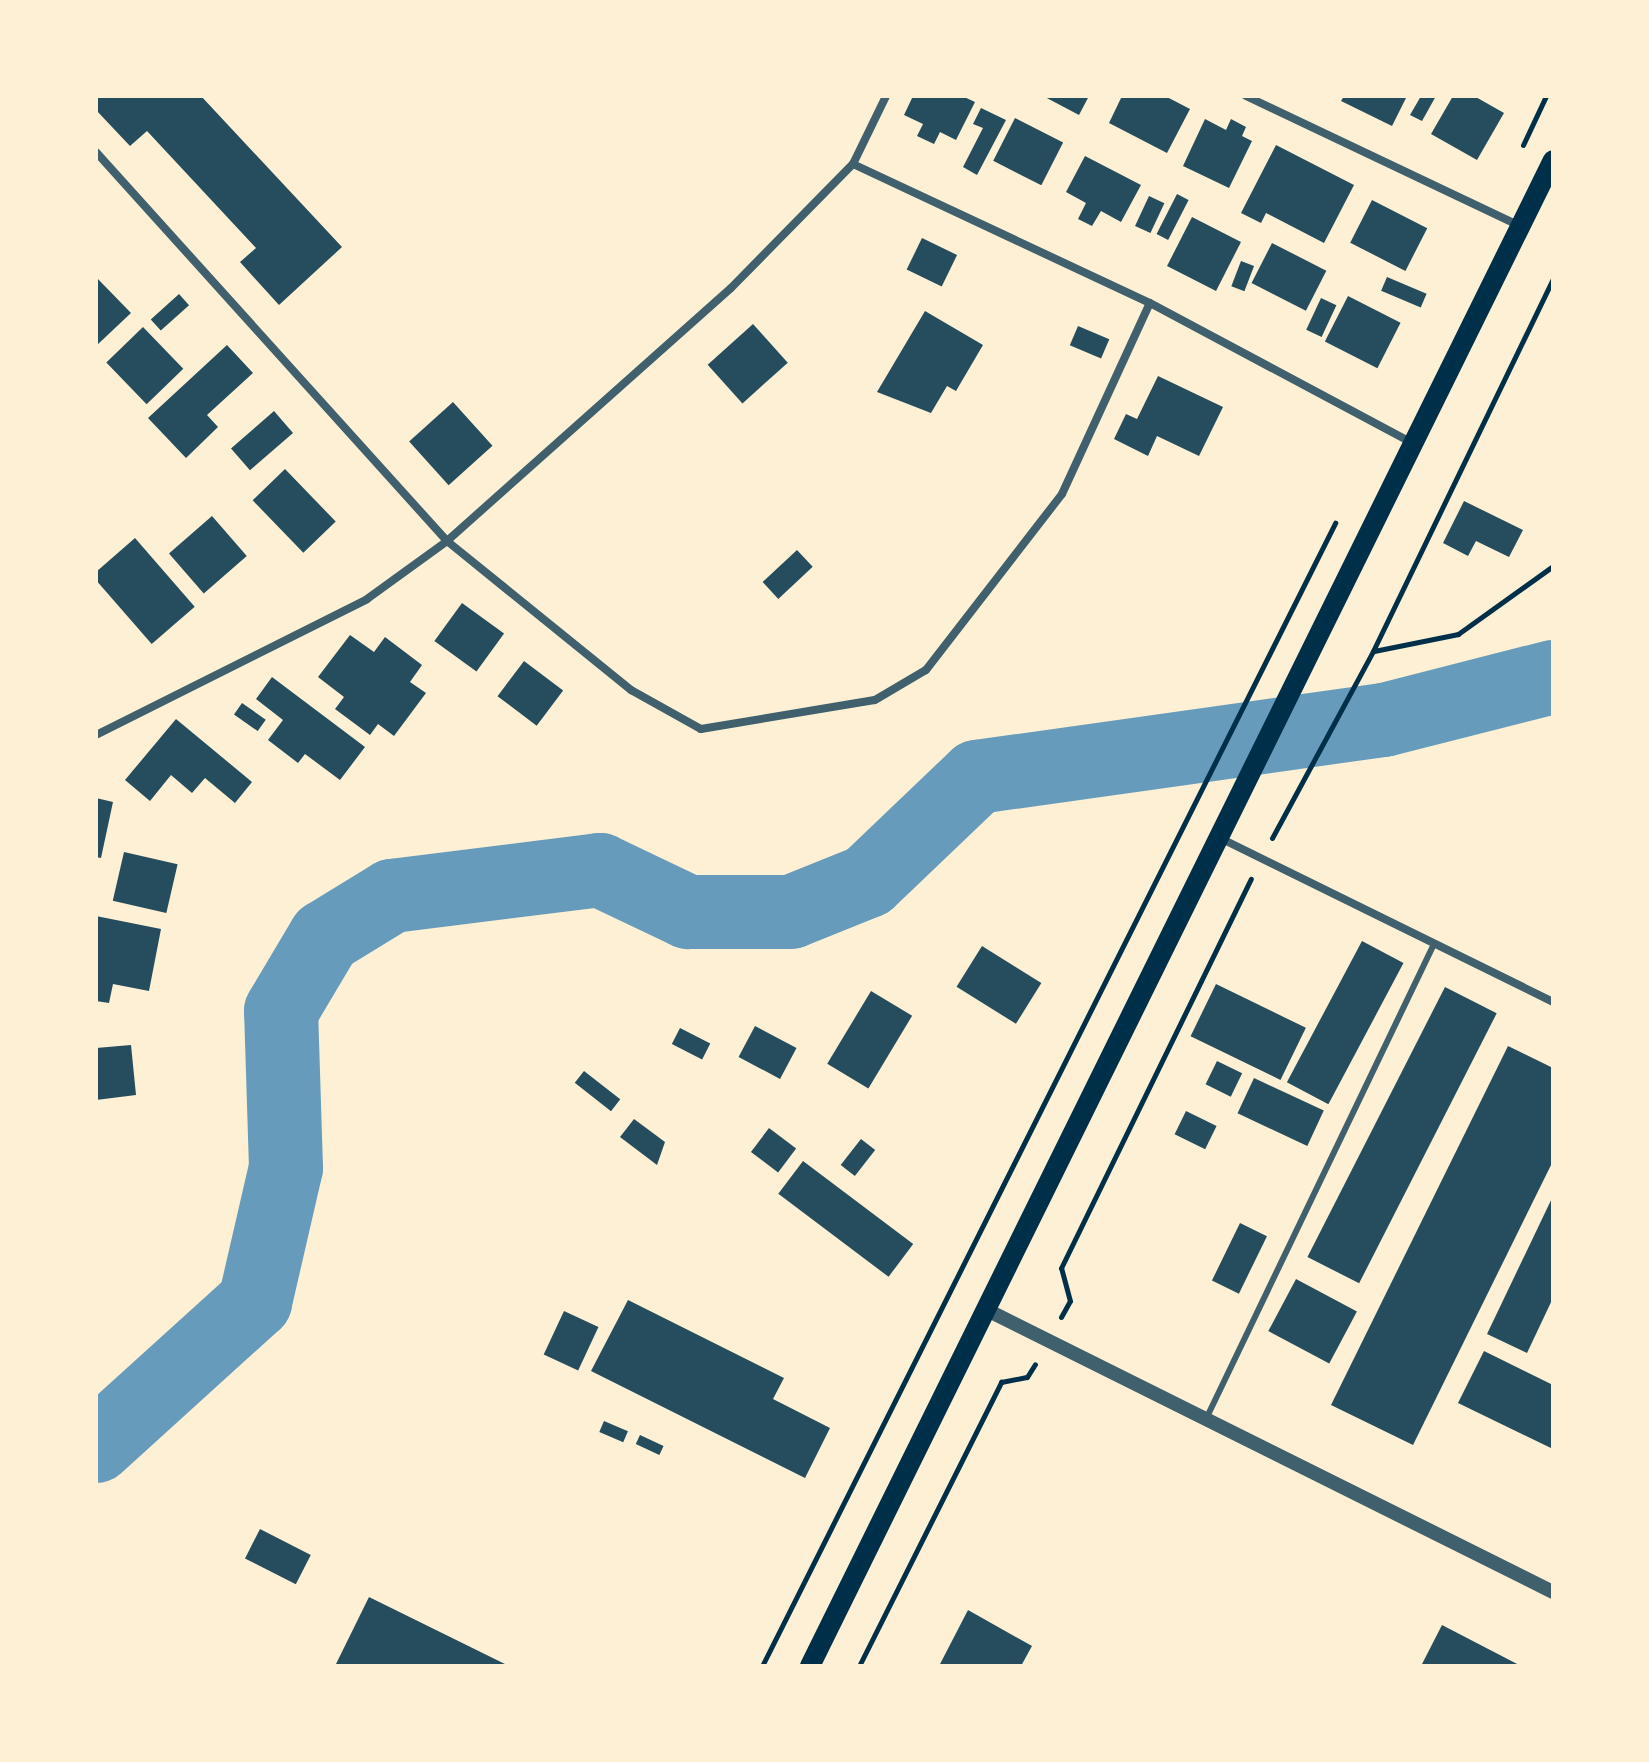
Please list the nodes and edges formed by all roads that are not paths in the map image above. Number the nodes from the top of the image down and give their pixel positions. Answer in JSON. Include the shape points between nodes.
{"nodes":[{"id":1,"x":886,"y":96,"type":"edge"},
{"id":2,"x":1246,"y":96,"type":"edge"},
{"id":3,"x":96,"y":152,"type":"edge"},
{"id":4,"x":1553,"y":160,"type":"edge"},
{"id":5,"x":853,"y":164,"type":"junction"},
{"id":6,"x":1521,"y":227,"type":"junction"},
{"id":7,"x":1150,"y":303,"type":"junction"},
{"id":8,"x":1418,"y":446,"type":"junction"},
{"id":9,"x":447,"y":541,"type":"junction"},
{"id":10,"x":96,"y":735,"type":"edge"},
{"id":11,"x":1220,"y":838,"type":"junction"},
{"id":12,"x":1434,"y":944,"type":"junction"},
{"id":13,"x":1553,"y":1002,"type":"edge"},
{"id":14,"x":989,"y":1311,"type":"junction"},
{"id":15,"x":1206,"y":1419,"type":"junction"},
{"id":16,"x":1553,"y":1592,"type":"edge"},
{"id":17,"x":810,"y":1666,"type":"edge"}],
"edges":[{"from":1,"to":5,"type":"street"},
{"from":2,"to":6,"type":"street"},
{"from":3,"to":9,"type":"street"},
{"from":4,"to":6,"type":"main road"},
{"from":5,"to":7,"type":"street"},
{"from":5,"to":9,"type":"street","via":[[731,288]]},
{"from":6,"to":8,"type":"main road"},
{"from":7,"to":8,"type":"street"},
{"from":7,"to":9,"type":"street","via":[[1062,494],[926,670],[875,700],[701,729],[631,690]]},
{"from":8,"to":11,"type":"main road"},
{"from":9,"to":10,"type":"street","via":[[367,599]]},
{"from":11,"to":12,"type":"street"},
{"from":11,"to":14,"type":"main road"},
{"from":12,"to":13,"type":"street"},
{"from":12,"to":15,"type":"lane"},
{"from":14,"to":15,"type":"street"},
{"from":14,"to":17,"type":"main road"},
{"from":15,"to":16,"type":"street"}]}
